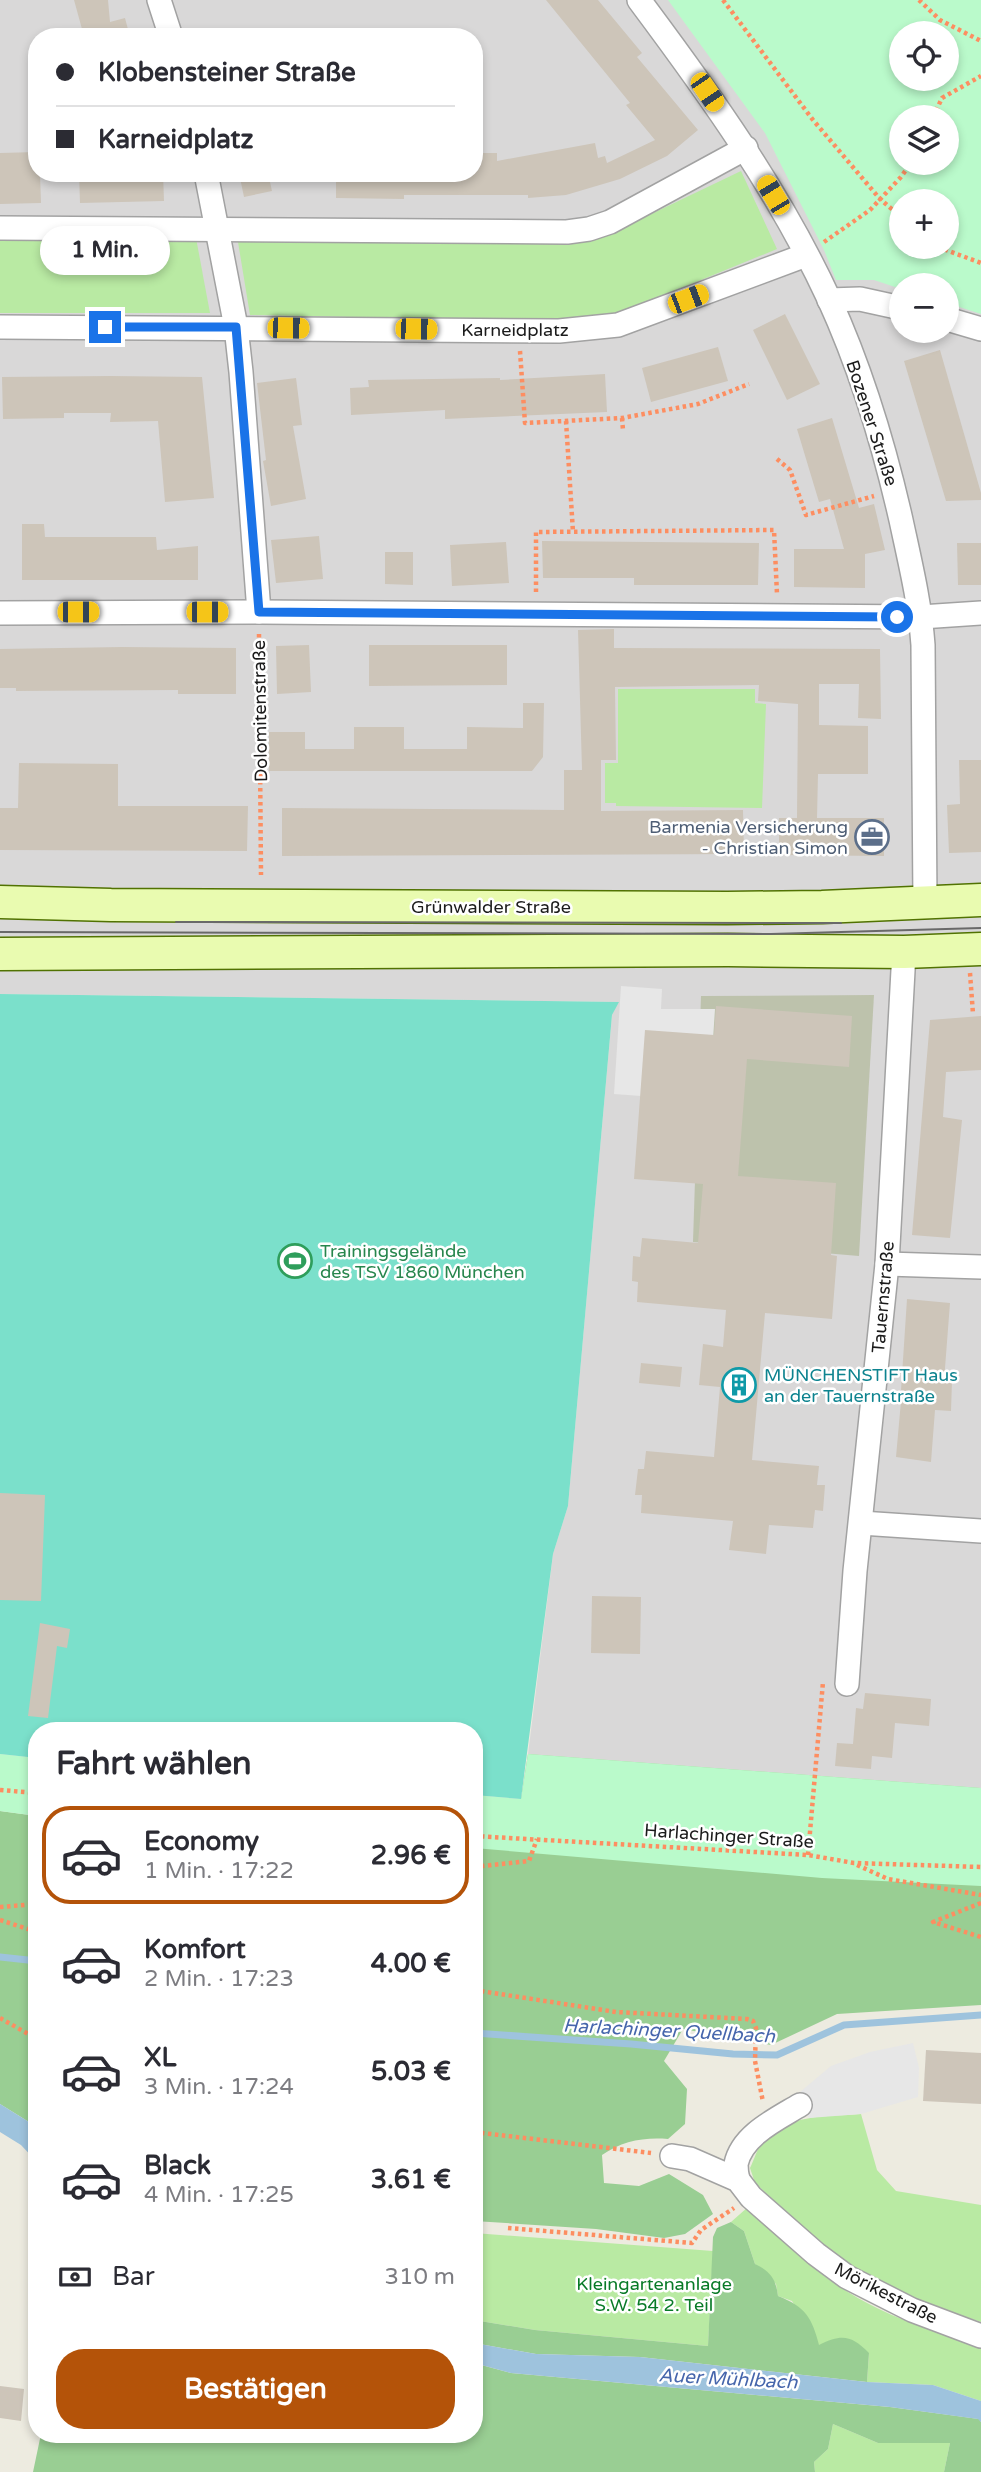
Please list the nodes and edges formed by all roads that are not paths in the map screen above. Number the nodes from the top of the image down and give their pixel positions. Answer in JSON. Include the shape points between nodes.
{"nodes":[{"id":1,"x":159,"y":0,"type":"edge"},
{"id":2,"x":639,"y":0,"type":"edge"},
{"id":3,"x":168,"y":28,"type":"edge"},
{"id":4,"x":746,"y":148,"type":"junction"},
{"id":5,"x":208,"y":182,"type":"edge"},
{"id":6,"x":0,"y":228,"type":"edge"},
{"id":7,"x":219,"y":230,"type":"junction"},
{"id":8,"x":806,"y":255,"type":"junction"},
{"id":9,"x":830,"y":300,"type":"junction"},
{"id":10,"x":889,"y":305,"type":"edge"},
{"id":11,"x":959,"y":323,"type":"edge"},
{"id":12,"x":0,"y":327,"type":"edge"},
{"id":13,"x":236,"y":327,"type":"junction"},
{"id":14,"x":981,"y":329,"type":"edge"},
{"id":15,"x":259,"y":612,"type":"junction"},
{"id":16,"x":0,"y":613,"type":"edge"},
{"id":17,"x":981,"y":613,"type":"edge"},
{"id":18,"x":921,"y":617,"type":"junction"},
{"id":19,"x":981,"y":900,"type":"edge"},
{"id":20,"x":0,"y":902,"type":"edge"},
{"id":21,"x":925,"y":902,"type":"junction"},
{"id":22,"x":904,"y":952,"type":"junction"},
{"id":23,"x":0,"y":954,"type":"edge"},
{"id":24,"x":975,"y":960,"type":"edge"},
{"id":25,"x":887,"y":1264,"type":"junction"},
{"id":26,"x":981,"y":1267,"type":"edge"},
{"id":27,"x":861,"y":1523,"type":"junction"},
{"id":28,"x":981,"y":1531,"type":"edge"},
{"id":29,"x":847,"y":1684,"type":"dead end"},
{"id":30,"x":800,"y":2105,"type":"dead end"},
{"id":31,"x":672,"y":2156,"type":"road end"},
{"id":32,"x":744,"y":2189,"type":"junction"},
{"id":33,"x":981,"y":2336,"type":"edge"}],
"edges":[{"from":1,"to":3,"type":"street"},
{"from":2,"to":4,"type":"street","name":"Bozener Straße"},
{"from":4,"to":7,"type":"street","via":[[589,229],[544,233]]},
{"from":4,"to":8,"type":"street","name":"Bozener Straße"},
{"from":5,"to":7,"type":"street"},
{"from":6,"to":7,"type":"street"},
{"from":7,"to":13,"type":"street"},
{"from":8,"to":9,"type":"street","name":"Bozener Straße"},
{"from":8,"to":13,"type":"street","name":"Karneidplatz","via":[[618,325],[559,331]]},
{"from":9,"to":10,"type":"street","via":[[860,299]]},
{"from":9,"to":18,"type":"street","name":"Bozener Straße","via":[[872,412]]},
{"from":11,"to":14,"type":"street"},
{"from":12,"to":13,"type":"street","name":"Karneidplatz"},
{"from":13,"to":15,"type":"street"},
{"from":15,"to":16,"type":"street"},
{"from":15,"to":18,"type":"street"},
{"from":17,"to":18,"type":"street"},
{"from":18,"to":21,"type":"street","name":"Bozener Straße"},
{"from":19,"to":21,"type":"main road","name":"Grünwalder Straße"},
{"from":20,"to":21,"type":"main road","name":"Grünwalder Straße","via":[[727,908]]},
{"from":22,"to":23,"type":"main road"},
{"from":22,"to":24,"type":"main road"},
{"from":22,"to":25,"type":"street","name":"Tauernstraße"},
{"from":25,"to":26,"type":"street"},
{"from":25,"to":27,"type":"street","name":"Tauernstraße"},
{"from":27,"to":28,"type":"street"},
{"from":27,"to":29,"type":"street","name":"Tauernstraße"},
{"from":30,"to":32,"type":"street","via":[[746,2143],[736,2164]]},
{"from":31,"to":32,"type":"street","name":"Mörikestraße","via":[[690,2159]]},
{"from":32,"to":33,"type":"street","name":"Mörikestraße","via":[[847,2277],[912,2310]]}]}
